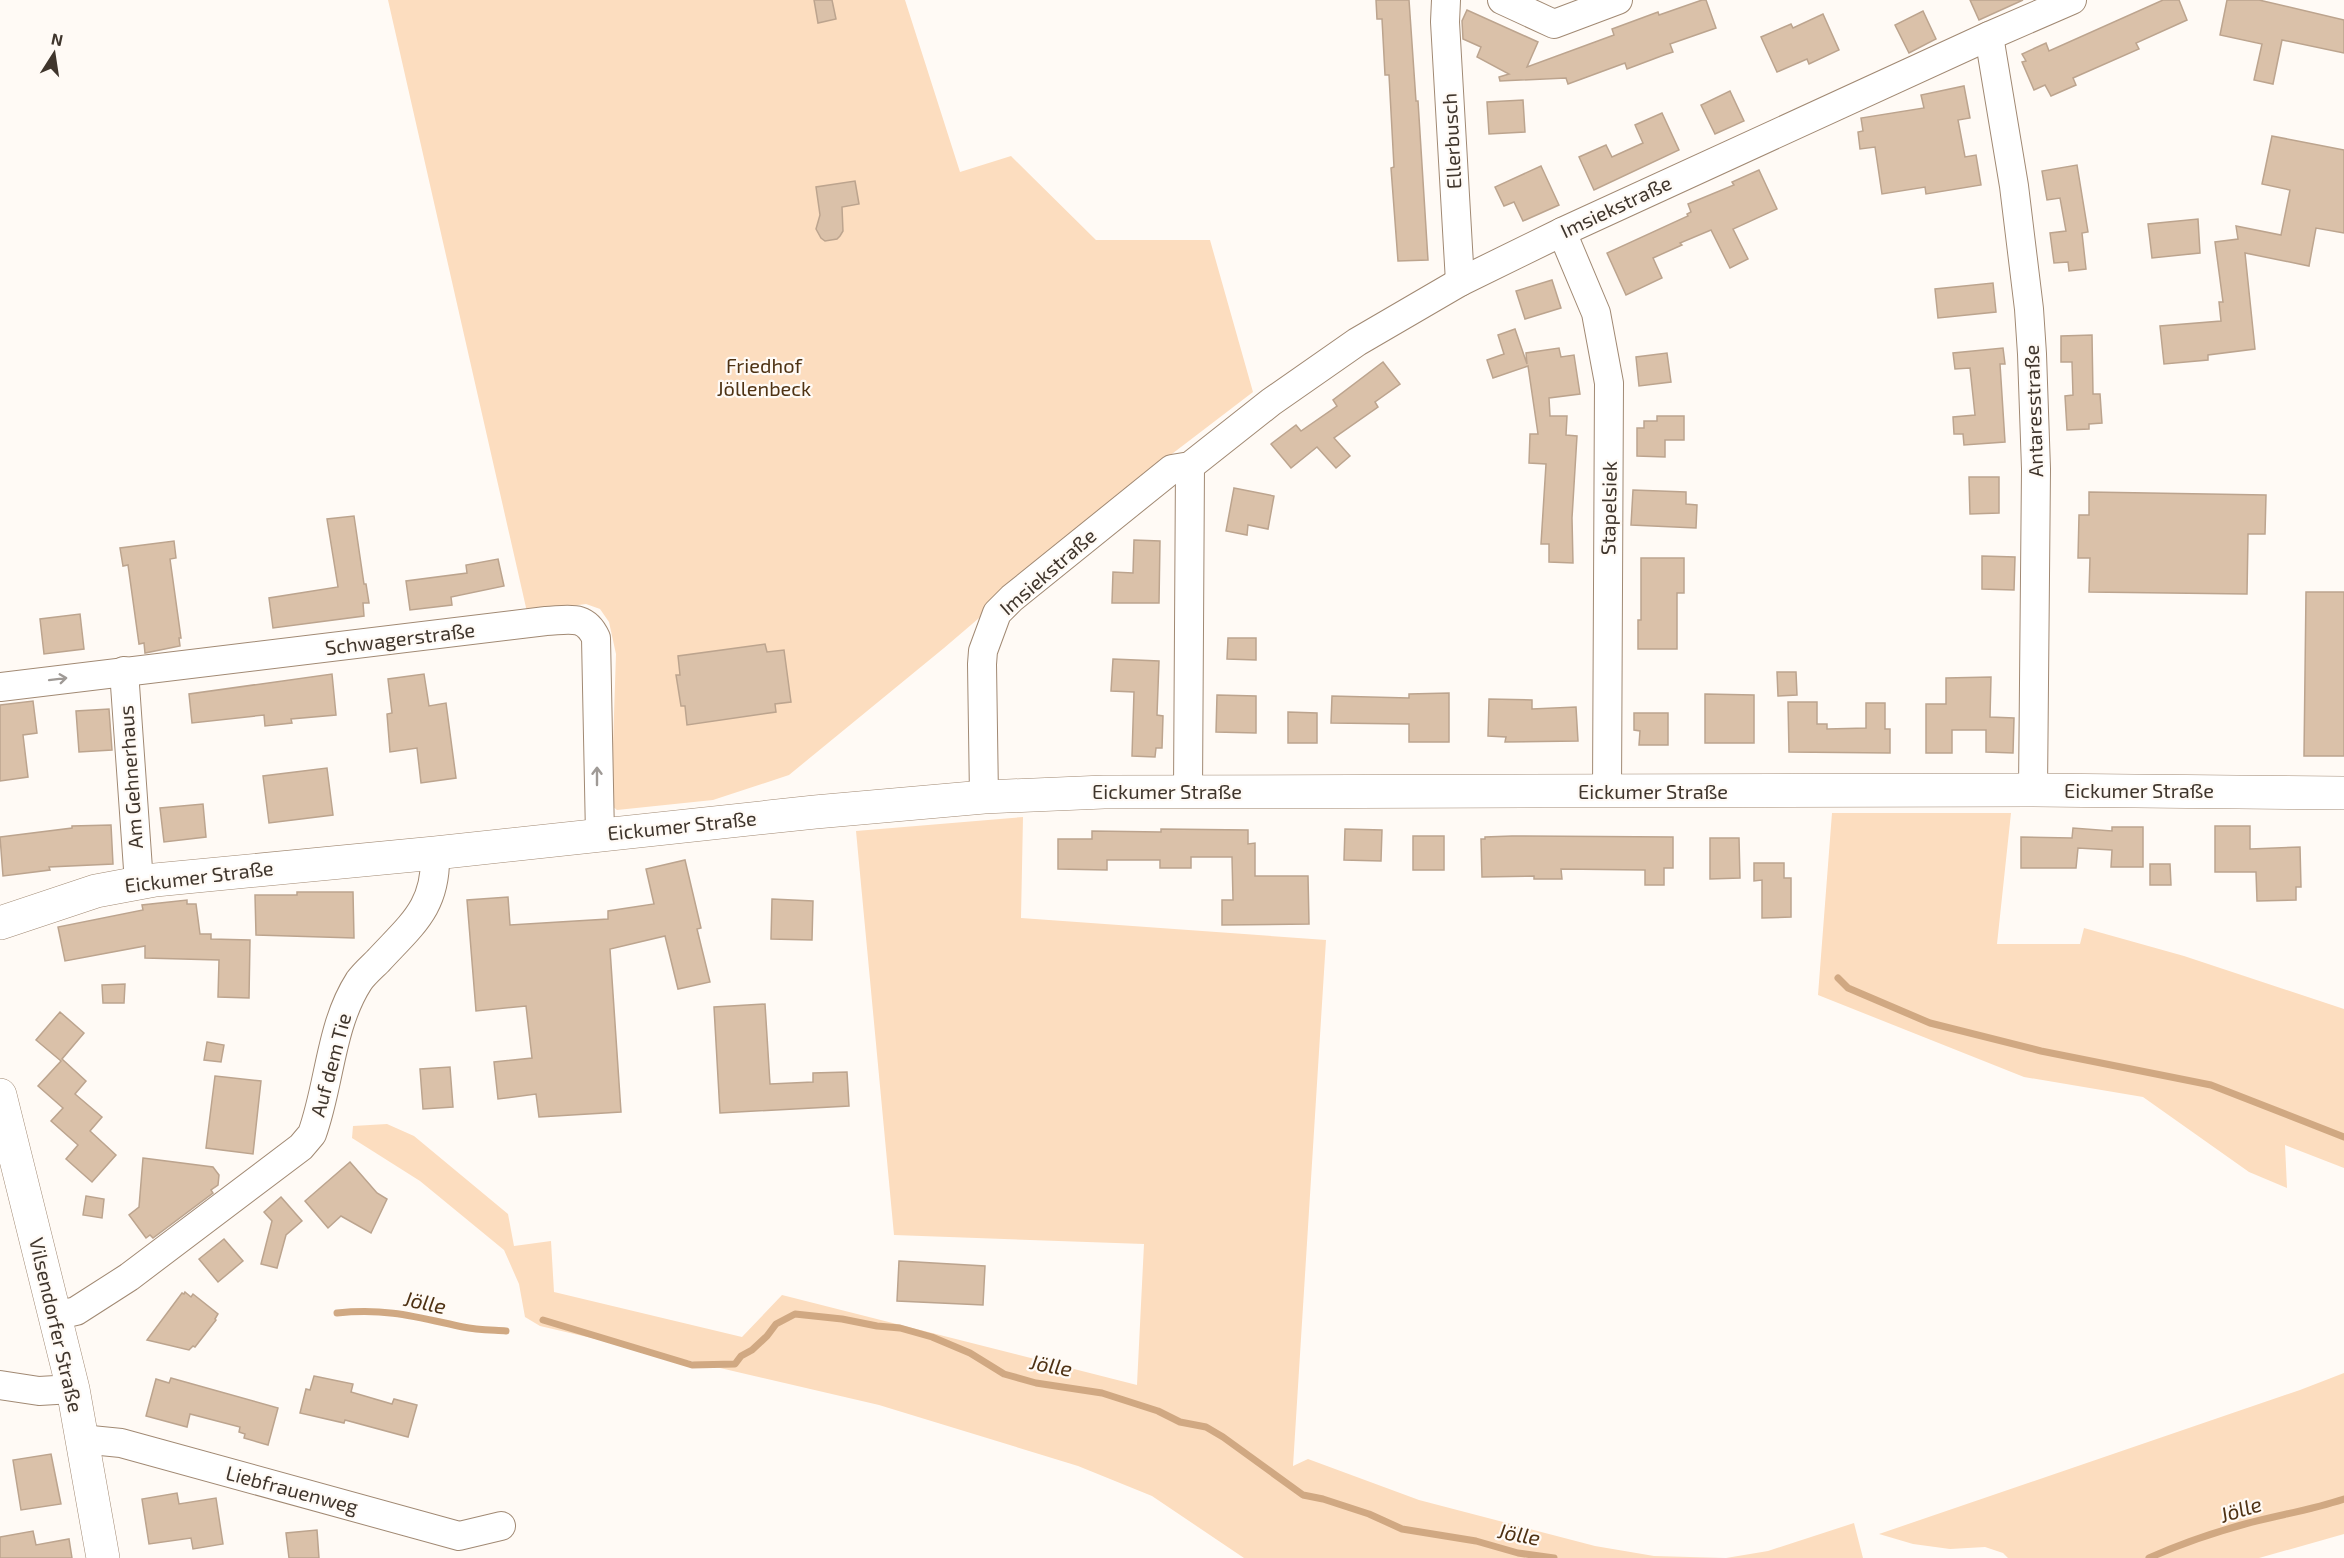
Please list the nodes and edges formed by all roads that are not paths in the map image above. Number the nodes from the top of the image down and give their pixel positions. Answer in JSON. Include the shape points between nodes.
{"nodes":[{"id":1,"x":1446,"y":0,"type":"edge"},
{"id":2,"x":1502,"y":0,"type":"edge"},
{"id":3,"x":1618,"y":0,"type":"edge"},
{"id":4,"x":2072,"y":0,"type":"edge"},
{"id":5,"x":1989,"y":36,"type":"junction"},
{"id":6,"x":1562,"y":232,"type":"junction"},
{"id":7,"x":1460,"y":282,"type":"junction"},
{"id":8,"x":1190,"y":466,"type":"junction"},
{"id":9,"x":124,"y":671,"type":"junction"},
{"id":10,"x":0,"y":687,"type":"edge"},
{"id":11,"x":2032,"y":790,"type":"junction"},
{"id":12,"x":1188,"y":791,"type":"junction"},
{"id":13,"x":1607,"y":792,"type":"junction"},
{"id":14,"x":2344,"y":793,"type":"edge"},
{"id":15,"x":984,"y":797,"type":"junction"},
{"id":16,"x":600,"y":835,"type":"junction"},
{"id":17,"x":435,"y":853,"type":"junction"},
{"id":18,"x":138,"y":883,"type":"junction"},
{"id":19,"x":0,"y":923,"type":"edge"},
{"id":20,"x":0,"y":1095,"type":"edge"},
{"id":21,"x":55,"y":1316,"type":"junction"},
{"id":22,"x":0,"y":1385,"type":"edge"},
{"id":23,"x":73,"y":1389,"type":"junction"},
{"id":24,"x":81,"y":1439,"type":"junction"},
{"id":25,"x":501,"y":1526,"type":"dead end"},
{"id":26,"x":103,"y":1558,"type":"edge"}],
"edges":[{"from":1,"to":7,"type":"street","name":"Ellerbusch"},
{"from":2,"to":3,"type":"street","via":[[1554,24]]},
{"from":4,"to":5,"type":"street","name":"Imsiekstraße"},
{"from":5,"to":6,"type":"street","name":"Imsiekstraße"},
{"from":5,"to":11,"type":"street","name":"Antaresstraße","via":[[2014,186],[2033,366],[2036,469]]},
{"from":6,"to":7,"type":"street","name":"Imsiekstraße"},
{"from":6,"to":13,"type":"street","name":"Stapelsiek","via":[[1596,313],[1609,383]]},
{"from":7,"to":8,"type":"street","name":"Imsiekstraße","via":[[1357,342],[1271,402]]},
{"from":8,"to":12,"type":"street"},
{"from":8,"to":15,"type":"street","name":"Imsiekstraße","via":[[1172,469],[998,613],[982,664]]},
{"from":10,"to":9,"type":"street","name":"Schwagerstraße","one_way":true},
{"from":16,"to":9,"type":"street","name":"Schwagerstraße","one_way":true,"via":[[596,638],[591,626],[579,620]]},
{"from":9,"to":18,"type":"street","name":"Am Gehnerhaus"},
{"from":11,"to":13,"type":"main road","name":"Eickumer Straße"},
{"from":11,"to":14,"type":"main road","name":"Eickumer Straße"},
{"from":12,"to":13,"type":"main road","name":"Eickumer Straße"},
{"from":12,"to":15,"type":"main road","name":"Eickumer Straße"},
{"from":15,"to":16,"type":"main road","name":"Eickumer Straße"},
{"from":16,"to":17,"type":"main road","name":"Eickumer Straße"},
{"from":17,"to":18,"type":"main road","name":"Eickumer Straße"},
{"from":17,"to":21,"type":"street","name":"Auf dem Tie","via":[[434,882],[423,912],[360,980],[343,1013],[312,1134],[301,1147],[129,1276],[76,1311]]},
{"from":18,"to":19,"type":"main road","name":"Eickumer Straße","via":[[96,891]]},
{"from":20,"to":21,"type":"main road","name":"Vilsendorfer Straße"},
{"from":21,"to":23,"type":"main road","name":"Vilsendorfer Straße"},
{"from":22,"to":23,"type":"street","via":[[39,1391]]},
{"from":23,"to":24,"type":"main road","name":"Vilsendorfer Straße"},
{"from":24,"to":25,"type":"street","name":"Liebfrauenweg","via":[[121,1443],[459,1536]]},
{"from":24,"to":26,"type":"main road","name":"Vilsendorfer Straße"}]}
